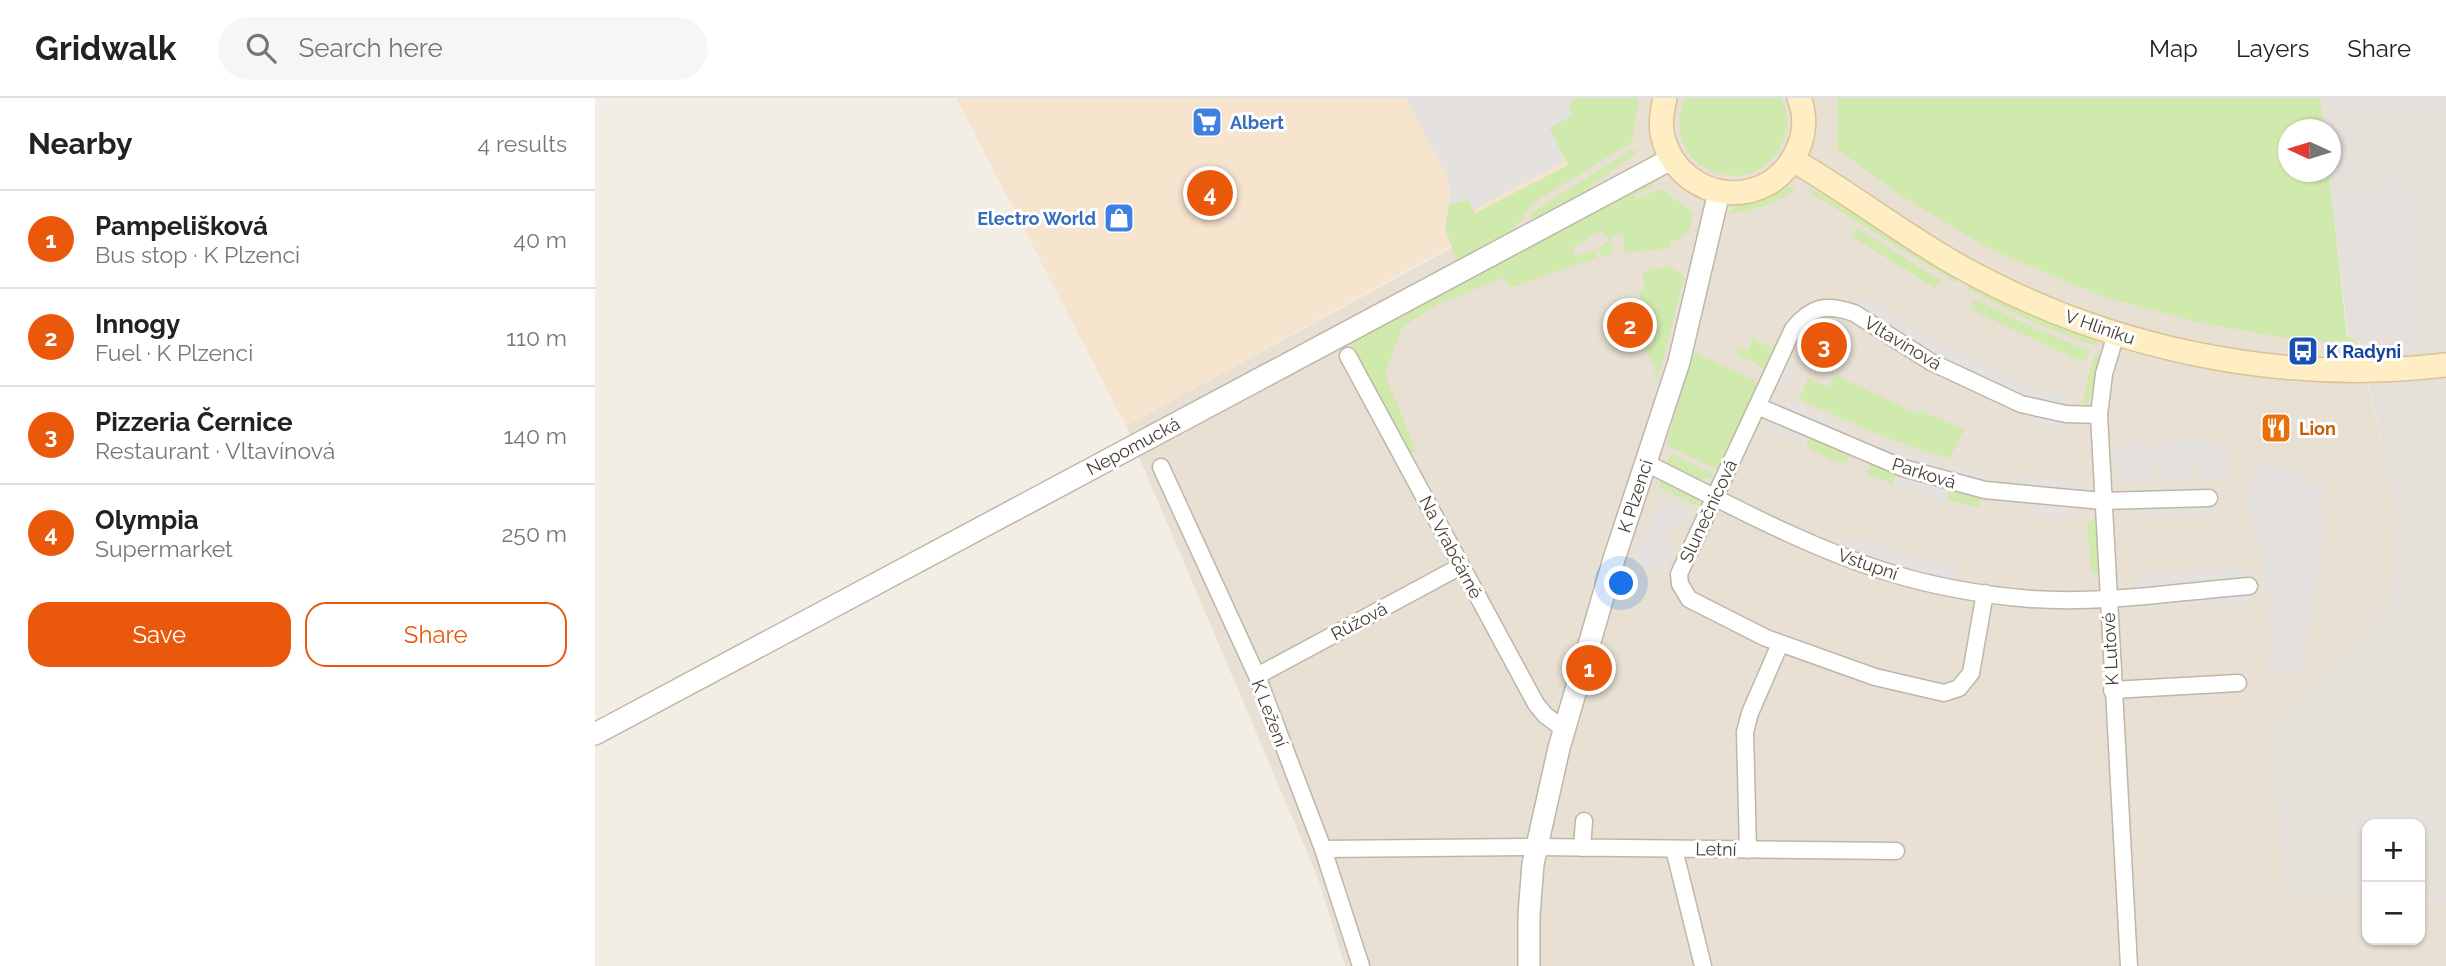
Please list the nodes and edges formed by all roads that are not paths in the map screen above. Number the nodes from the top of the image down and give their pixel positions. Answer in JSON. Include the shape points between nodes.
{"nodes":[{"id":1,"x":1665,"y":98,"type":"edge"},
{"id":2,"x":1799,"y":98,"type":"edge"},
{"id":3,"x":1671,"y":159,"type":"junction"},
{"id":4,"x":1793,"y":160,"type":"junction"},
{"id":5,"x":1719,"y":192,"type":"junction"},
{"id":6,"x":2116,"y":334,"type":"junction"},
{"id":7,"x":1348,"y":356,"type":"dead end"},
{"id":8,"x":2446,"y":365,"type":"edge"},
{"id":9,"x":1757,"y":406,"type":"junction"},
{"id":10,"x":2099,"y":415,"type":"junction"},
{"id":11,"x":1646,"y":463,"type":"junction"},
{"id":12,"x":1161,"y":467,"type":"dead end"},
{"id":13,"x":1715,"y":496,"type":"junction"},
{"id":14,"x":2209,"y":498,"type":"dead end"},
{"id":15,"x":2102,"y":501,"type":"junction"},
{"id":16,"x":1461,"y":566,"type":"junction"},
{"id":17,"x":2249,"y":586,"type":"dead end"},
{"id":18,"x":1986,"y":593,"type":"junction"},
{"id":19,"x":2107,"y":598,"type":"junction"},
{"id":20,"x":1780,"y":644,"type":"junction"},
{"id":21,"x":1257,"y":676,"type":"junction"},
{"id":22,"x":2238,"y":683,"type":"dead end"},
{"id":23,"x":2112,"y":690,"type":"junction"},
{"id":24,"x":1564,"y":729,"type":"junction"},
{"id":25,"x":595,"y":734,"type":"edge"},
{"id":26,"x":1584,"y":821,"type":"dead end"},
{"id":27,"x":1536,"y":848,"type":"junction"},
{"id":28,"x":1582,"y":848,"type":"junction"},
{"id":29,"x":1322,"y":849,"type":"junction"},
{"id":30,"x":1674,"y":849,"type":"junction"},
{"id":31,"x":1748,"y":850,"type":"junction"},
{"id":32,"x":1896,"y":851,"type":"dead end"},
{"id":33,"x":1361,"y":966,"type":"edge"},
{"id":34,"x":1529,"y":966,"type":"edge"},
{"id":35,"x":1703,"y":966,"type":"edge"},
{"id":36,"x":2129,"y":966,"type":"edge"}],
"edges":[{"from":1,"to":3,"type":"main road","via":[[1662,129]]},
{"from":2,"to":4,"type":"main road","via":[[1804,124]]},
{"from":3,"to":5,"type":"main road","via":[[1700,186]]},
{"from":3,"to":25,"type":"street","name":"Nepomucká"},
{"from":4,"to":5,"type":"main road","via":[[1761,187]]},
{"from":4,"to":6,"type":"main road","name":"V Hliníku","via":[[1965,270],[2033,303]]},
{"from":5,"to":11,"type":"street","name":"K Plzenci","via":[[1679,362]]},
{"from":6,"to":8,"type":"main road","name":"V Hliníku","via":[[2210,358],[2272,367],[2378,372]]},
{"from":6,"to":10,"type":"street","name":"K Lutové","via":[[2104,374]]},
{"from":7,"to":16,"type":"street","name":"Na Vrabčárně"},
{"from":9,"to":10,"type":"street","name":"Vltavínová","via":[[1793,329],[1810,313],[1829,307],[1853,313],[1931,362],[2021,404],[2066,414]]},
{"from":9,"to":13,"type":"street","name":"Slunečnicová"},
{"from":9,"to":15,"type":"street","name":"Parková","via":[[1928,476],[1985,490]]},
{"from":10,"to":15,"type":"street","name":"K Lutové"},
{"from":11,"to":13,"type":"street","name":"Vstupní"},
{"from":11,"to":24,"type":"street","name":"K Plzenci"},
{"from":12,"to":21,"type":"street","name":"K Ležení"},
{"from":13,"to":18,"type":"street","name":"Vstupní","via":[[1860,562],[1909,578]]},
{"from":13,"to":20,"type":"street","name":"Slunečnicová","via":[[1679,574],[1680,584],[1689,599]]},
{"from":14,"to":15,"type":"street","name":"Parková"},
{"from":15,"to":19,"type":"street","name":"K Lutové"},
{"from":16,"to":21,"type":"street","name":"Růžová"},
{"from":16,"to":24,"type":"street","name":"Na Vrabčárně","via":[[1535,704]]},
{"from":17,"to":19,"type":"street","name":"Vstupní"},
{"from":18,"to":19,"type":"street","name":"Vstupní","via":[[2031,599]]},
{"from":18,"to":20,"type":"street","name":"Slunečnicová","via":[[1971,673],[1951,692],[1875,677]]},
{"from":19,"to":23,"type":"street","name":"K Lutové"},
{"from":20,"to":31,"type":"street","via":[[1745,732]]},
{"from":21,"to":29,"type":"street","name":"K Ležení"},
{"from":22,"to":23,"type":"street"},
{"from":23,"to":36,"type":"street","name":"K Lutové"},
{"from":24,"to":27,"type":"street","name":"K Plzenci"},
{"from":26,"to":28,"type":"street"},
{"from":27,"to":28,"type":"street","name":"Letní"},
{"from":27,"to":29,"type":"street","name":"Letní"},
{"from":27,"to":34,"type":"street","name":"K Plzenci","via":[[1530,886]]},
{"from":28,"to":30,"type":"street","name":"Letní"},
{"from":29,"to":33,"type":"street","name":"K Ležení"},
{"from":30,"to":31,"type":"street","name":"Letní"},
{"from":30,"to":35,"type":"street"},
{"from":31,"to":32,"type":"street","name":"Letní"}]}
